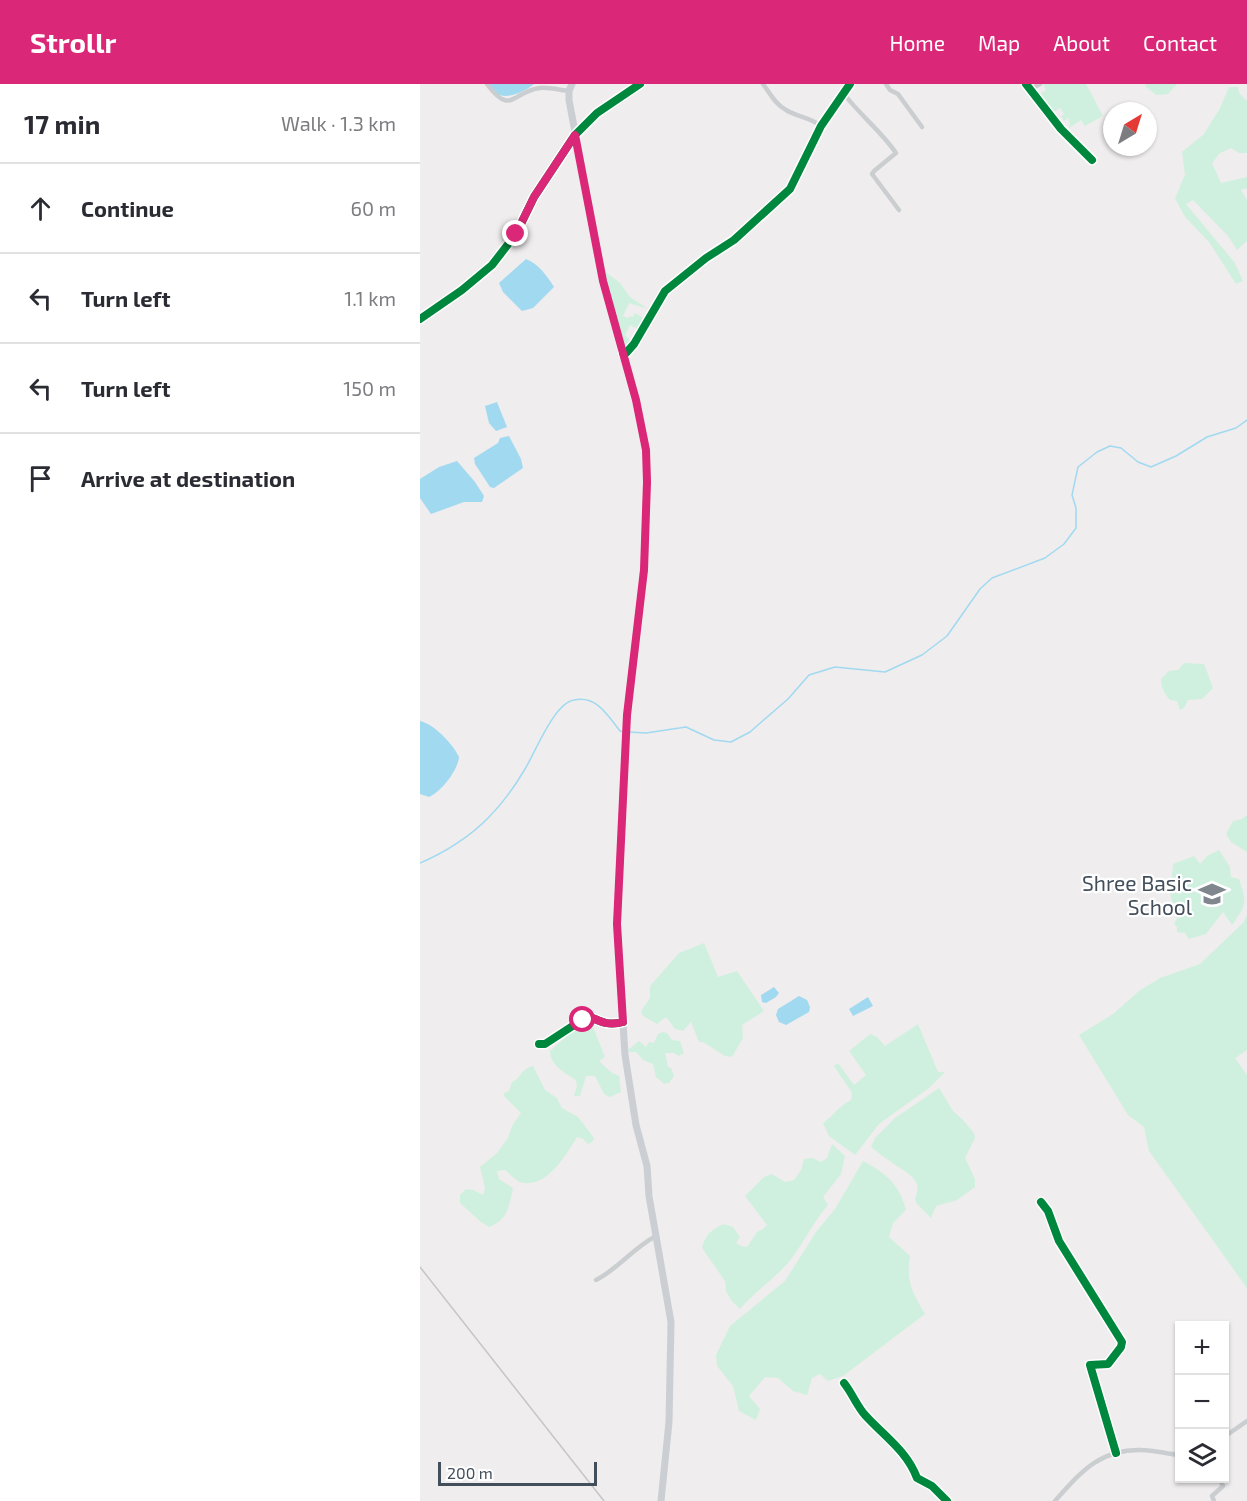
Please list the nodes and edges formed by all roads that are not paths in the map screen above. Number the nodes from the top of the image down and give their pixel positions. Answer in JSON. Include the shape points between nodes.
{"nodes":[{"id":1,"x":487,"y":84,"type":"edge"},
{"id":2,"x":640,"y":84,"type":"edge"},
{"id":3,"x":763,"y":84,"type":"edge"},
{"id":4,"x":850,"y":84,"type":"edge"},
{"id":5,"x":886,"y":84,"type":"edge"},
{"id":6,"x":1026,"y":84,"type":"edge"},
{"id":7,"x":1040,"y":84,"type":"edge"},
{"id":8,"x":570,"y":87,"type":"edge"},
{"id":9,"x":1031,"y":89,"type":"junction"},
{"id":10,"x":844,"y":94,"type":"junction"},
{"id":11,"x":821,"y":126,"type":"junction"},
{"id":12,"x":922,"y":128,"type":"dead end"},
{"id":13,"x":575,"y":135,"type":"junction"},
{"id":14,"x":1092,"y":160,"type":"dead end"},
{"id":15,"x":900,"y":210,"type":"dead end"},
{"id":16,"x":420,"y":319,"type":"edge"},
{"id":17,"x":623,"y":353,"type":"junction"},
{"id":18,"x":623,"y":1022,"type":"junction"},
{"id":19,"x":539,"y":1044,"type":"dead end"},
{"id":20,"x":1041,"y":1202,"type":"dead end"},
{"id":21,"x":656,"y":1236,"type":"junction"},
{"id":22,"x":596,"y":1280,"type":"dead end"},
{"id":23,"x":844,"y":1383,"type":"dead end"},
{"id":24,"x":1247,"y":1421,"type":"edge"},
{"id":25,"x":1229,"y":1434,"type":"edge"},
{"id":26,"x":1116,"y":1453,"type":"junction"},
{"id":27,"x":1175,"y":1454,"type":"edge"},
{"id":28,"x":1221,"y":1483,"type":"edge"},
{"id":29,"x":661,"y":1501,"type":"edge"},
{"id":30,"x":947,"y":1501,"type":"edge"},
{"id":31,"x":1055,"y":1501,"type":"edge"},
{"id":32,"x":1214,"y":1501,"type":"edge"}],
"edges":[{"from":1,"to":8,"type":"street","via":[[496,97],[506,101],[541,87]]},
{"from":2,"to":13,"type":"street","via":[[597,113]]},
{"from":3,"to":11,"type":"street","via":[[778,105]]},
{"from":4,"to":10,"type":"street"},
{"from":5,"to":12,"type":"street"},
{"from":6,"to":9,"type":"street"},
{"from":7,"to":9,"type":"street"},
{"from":8,"to":13,"type":"main road"},
{"from":9,"to":14,"type":"street","via":[[1061,129]]},
{"from":10,"to":11,"type":"street"},
{"from":10,"to":15,"type":"street","via":[[896,153],[872,174]]},
{"from":11,"to":17,"type":"street","via":[[790,189],[734,240],[665,291],[634,344]]},
{"from":13,"to":16,"type":"street","via":[[534,197],[516,234],[492,265]]},
{"from":13,"to":17,"type":"main road","via":[[603,281]]},
{"from":17,"to":18,"type":"main road","via":[[646,450],[647,482],[643,579],[627,715],[617,924]]},
{"from":18,"to":19,"type":"street","via":[[606,1024],[584,1017],[546,1044]]},
{"from":18,"to":21,"type":"main road","via":[[625,1055]]},
{"from":20,"to":26,"type":"street","via":[[1059,1241],[1122,1342],[1108,1364],[1090,1365]]},
{"from":21,"to":22,"type":"street"},
{"from":21,"to":29,"type":"main road","via":[[671,1322],[669,1422]]},
{"from":23,"to":30,"type":"street","via":[[866,1416],[896,1444],[917,1478]]},
{"from":24,"to":25,"type":"street"},
{"from":26,"to":27,"type":"street","via":[[1144,1450]]},
{"from":26,"to":31,"type":"street","via":[[1087,1467]]},
{"from":28,"to":32,"type":"street","via":[[1223,1486],[1212,1496]]}]}
